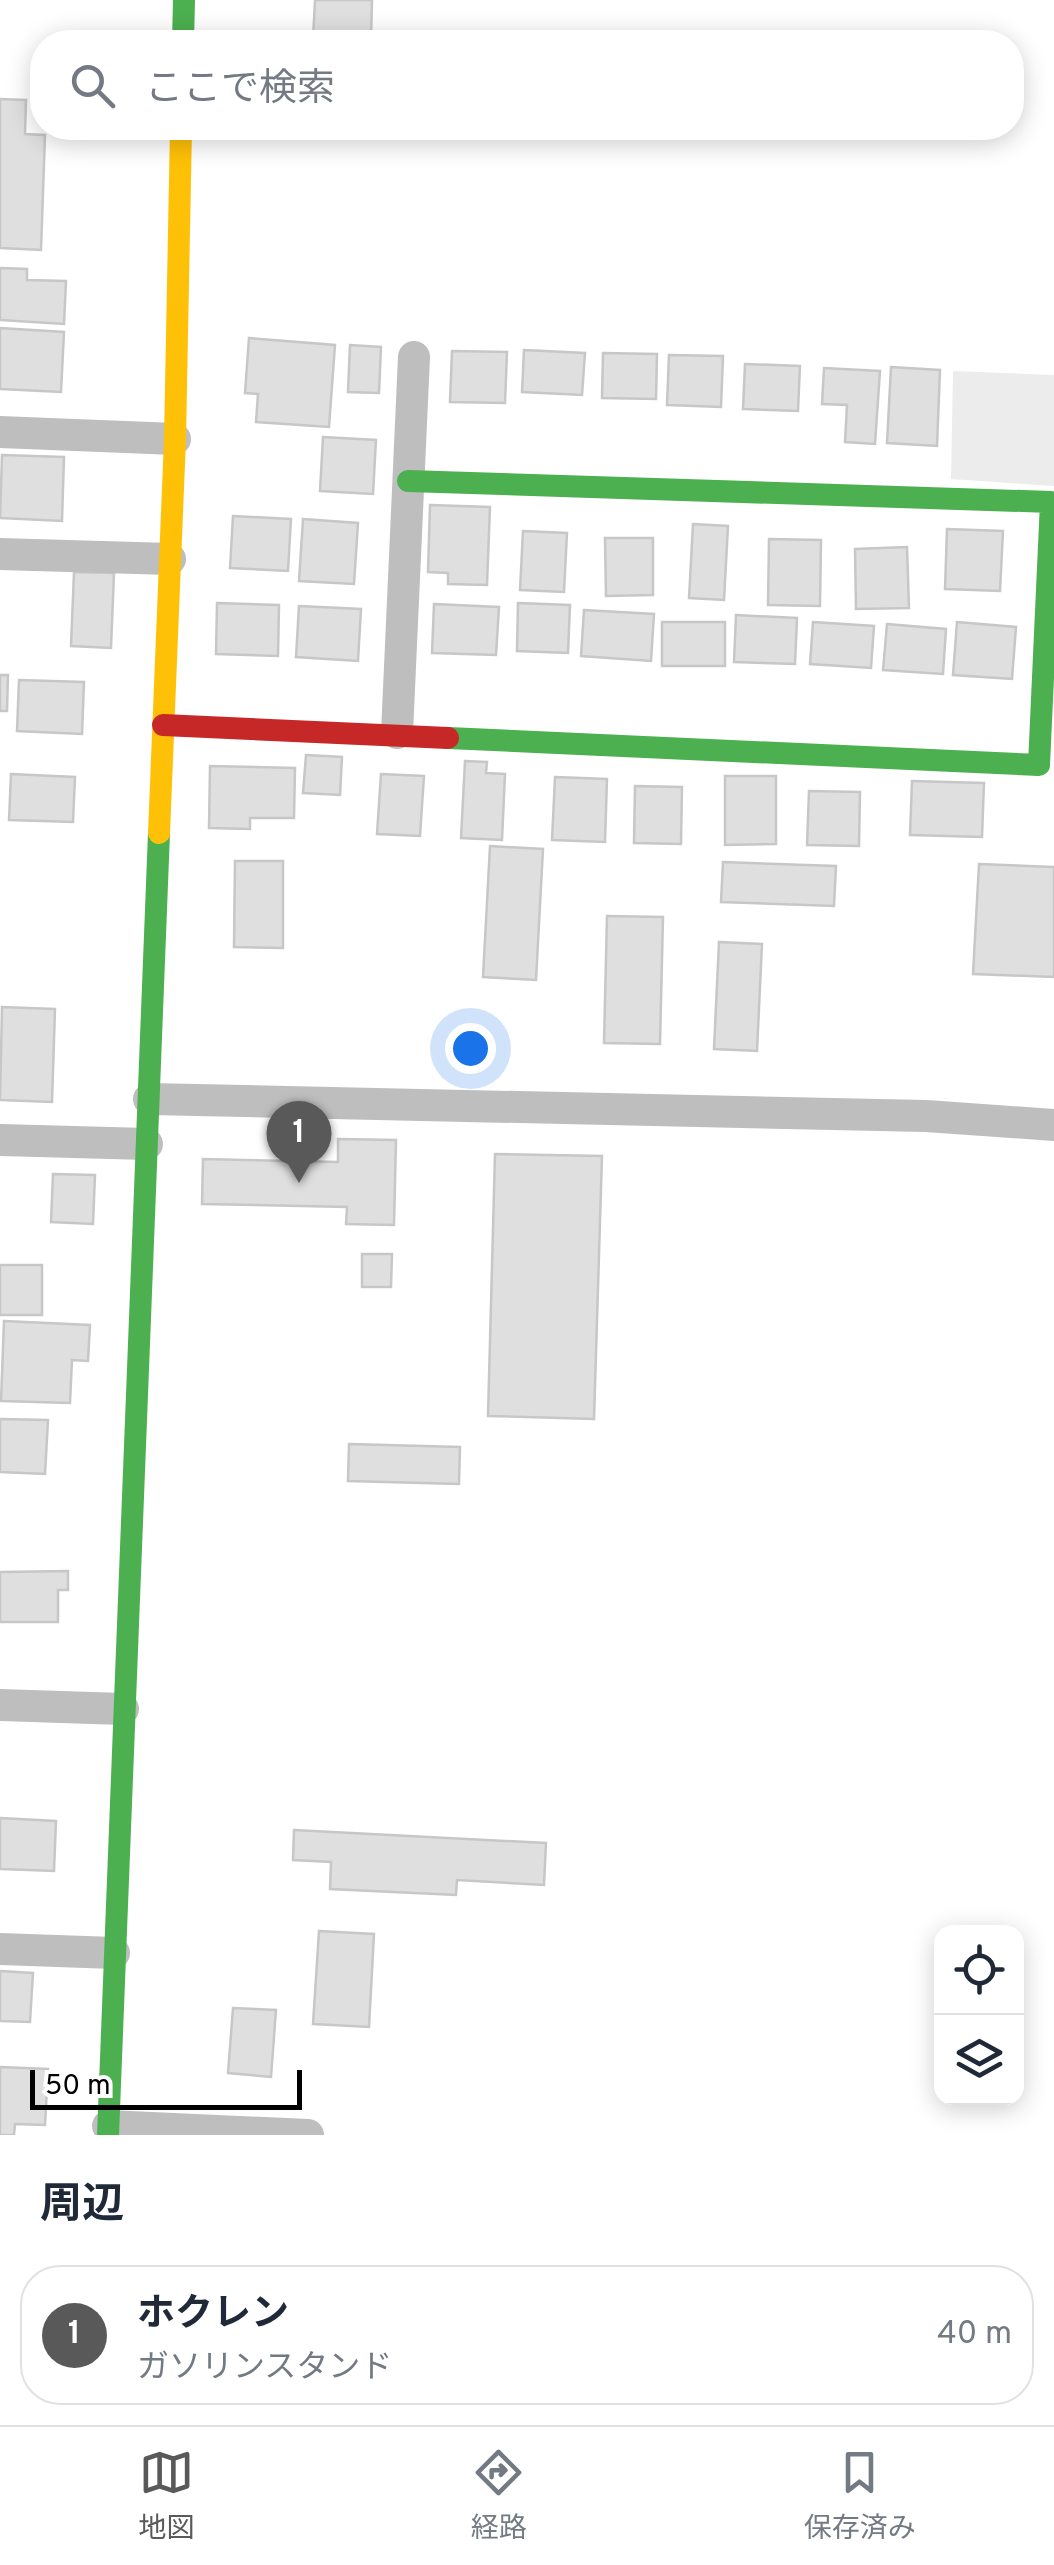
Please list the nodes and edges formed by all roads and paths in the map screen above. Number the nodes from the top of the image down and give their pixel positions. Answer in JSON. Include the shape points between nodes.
{"nodes":[{"id":1,"x":184,"y":0,"type":"edge"},
{"id":2,"x":183,"y":30,"type":"edge"},
{"id":3,"x":181,"y":140,"type":"edge"},
{"id":4,"x":414,"y":356,"type":"dead end"},
{"id":5,"x":0,"y":432,"type":"edge"},
{"id":6,"x":174,"y":439,"type":"junction"},
{"id":7,"x":408,"y":482,"type":"junction"},
{"id":8,"x":0,"y":554,"type":"edge"},
{"id":9,"x":170,"y":559,"type":"junction"},
{"id":10,"x":163,"y":725,"type":"junction"},
{"id":11,"x":397,"y":733,"type":"junction"},
{"id":12,"x":148,"y":1099,"type":"junction"},
{"id":13,"x":1054,"y":1124,"type":"edge"},
{"id":14,"x":0,"y":1140,"type":"edge"},
{"id":15,"x":147,"y":1144,"type":"junction"},
{"id":16,"x":0,"y":1705,"type":"edge"},
{"id":17,"x":123,"y":1710,"type":"junction"},
{"id":18,"x":0,"y":1949,"type":"edge"},
{"id":19,"x":114,"y":1953,"type":"junction"},
{"id":20,"x":108,"y":2131,"type":"edge"},
{"id":21,"x":308,"y":2135,"type":"edge"}],
"edges":[{"from":1,"to":2,"type":"street"},
{"from":3,"to":6,"type":"street"},
{"from":4,"to":7,"type":"street"},
{"from":5,"to":6,"type":"street"},
{"from":6,"to":9,"type":"street"},
{"from":7,"to":11,"type":"street"},
{"from":7,"to":11,"type":"street","via":[[1051,502],[1039,765]]},
{"from":8,"to":9,"type":"street"},
{"from":9,"to":10,"type":"street"},
{"from":10,"to":11,"type":"street"},
{"from":10,"to":12,"type":"street"},
{"from":12,"to":13,"type":"street"},
{"from":12,"to":15,"type":"street"},
{"from":14,"to":15,"type":"street"},
{"from":15,"to":17,"type":"street"},
{"from":16,"to":17,"type":"street"},
{"from":17,"to":19,"type":"street"},
{"from":18,"to":19,"type":"street"},
{"from":19,"to":20,"type":"street"},
{"from":20,"to":21,"type":"street"}]}
